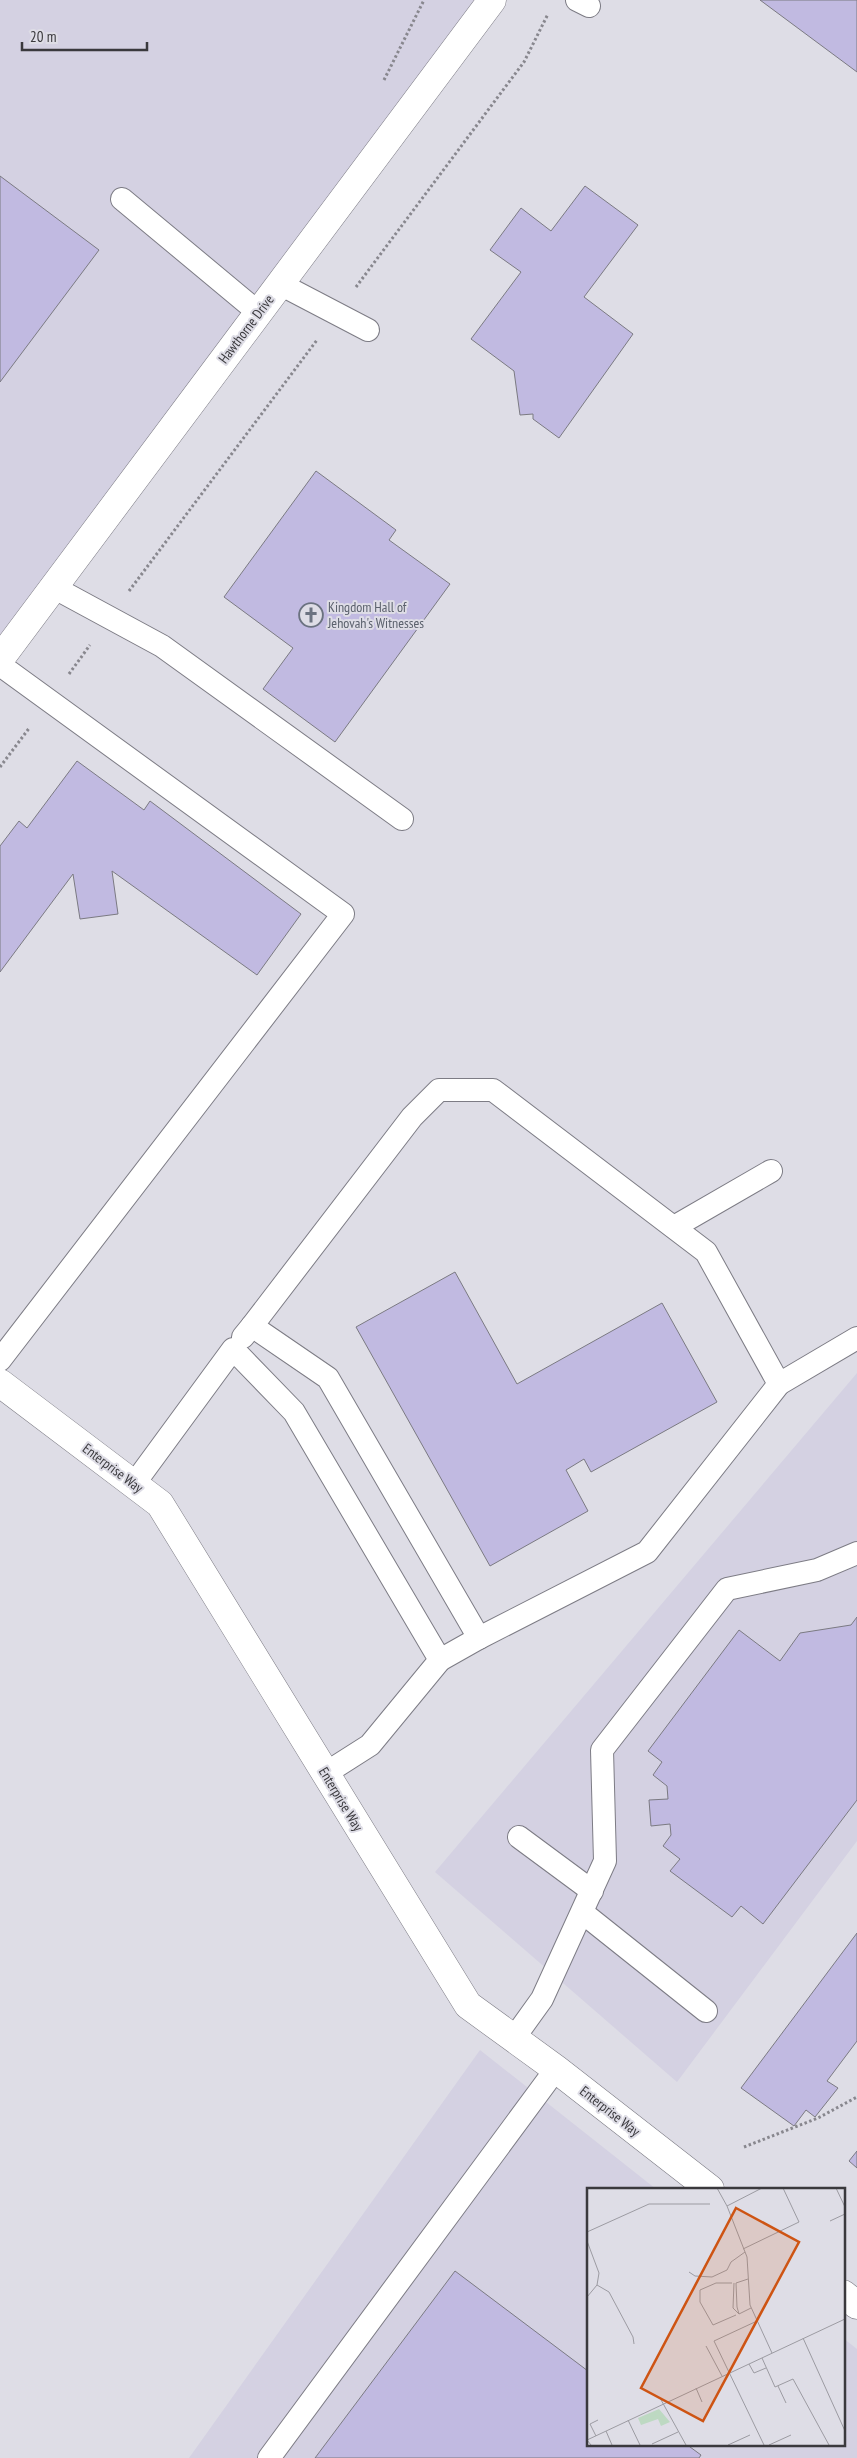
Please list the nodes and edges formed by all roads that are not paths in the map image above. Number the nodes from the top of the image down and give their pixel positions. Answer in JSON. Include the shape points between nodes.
{"nodes":[{"id":1,"x":492,"y":0,"type":"edge"},
{"id":2,"x":122,"y":199,"type":"dead end"},
{"id":3,"x":280,"y":284,"type":"junction"},
{"id":4,"x":259,"y":313,"type":"junction"},
{"id":5,"x":368,"y":330,"type":"dead end"},
{"id":6,"x":52,"y":587,"type":"junction"},
{"id":7,"x":0,"y":659,"type":"edge"},
{"id":8,"x":0,"y":665,"type":"edge"},
{"id":9,"x":402,"y":819,"type":"dead end"},
{"id":10,"x":771,"y":1171,"type":"dead end"},
{"id":11,"x":674,"y":1227,"type":"junction"},
{"id":12,"x":252,"y":1326,"type":"junction"},
{"id":13,"x":857,"y":1338,"type":"edge"},
{"id":14,"x":233,"y":1349,"type":"junction"},
{"id":15,"x":0,"y":1360,"type":"edge"},
{"id":16,"x":0,"y":1384,"type":"edge"},
{"id":17,"x":779,"y":1384,"type":"junction"},
{"id":18,"x":134,"y":1484,"type":"junction"},
{"id":19,"x":857,"y":1553,"type":"edge"},
{"id":20,"x":479,"y":1638,"type":"junction"},
{"id":21,"x":440,"y":1660,"type":"junction"},
{"id":22,"x":326,"y":1773,"type":"junction"},
{"id":23,"x":519,"y":1837,"type":"dead end"},
{"id":24,"x":592,"y":1891,"type":"junction"},
{"id":25,"x":583,"y":1913,"type":"junction"},
{"id":26,"x":706,"y":2011,"type":"dead end"},
{"id":27,"x":514,"y":2038,"type":"junction"},
{"id":28,"x":556,"y":2069,"type":"junction"},
{"id":29,"x":709,"y":2188,"type":"edge"},
{"id":30,"x":844,"y":2295,"type":"edge"},
{"id":31,"x":857,"y":2305,"type":"edge"},
{"id":32,"x":269,"y":2458,"type":"edge"}],
"edges":[{"from":1,"to":3,"type":"street","name":"Hawthorne Drive"},
{"from":2,"to":4,"type":"lane"},
{"from":3,"to":4,"type":"street","name":"Hawthorne Drive"},
{"from":3,"to":5,"type":"lane"},
{"from":4,"to":6,"type":"street","name":"Hawthorne Drive"},
{"from":6,"to":7,"type":"street","name":"Hawthorne Drive"},
{"from":6,"to":9,"type":"lane","via":[[162,646]]},
{"from":8,"to":15,"type":"lane","via":[[343,914]]},
{"from":10,"to":11,"type":"lane"},
{"from":11,"to":12,"type":"lane","via":[[493,1090],[439,1090],[412,1117]]},
{"from":11,"to":17,"type":"lane","via":[[706,1252]]},
{"from":12,"to":14,"type":"lane"},
{"from":12,"to":20,"type":"lane","via":[[328,1378]]},
{"from":13,"to":17,"type":"lane"},
{"from":14,"to":18,"type":"lane"},
{"from":14,"to":21,"type":"lane","via":[[294,1412]]},
{"from":16,"to":18,"type":"street","name":"Enterprise Way"},
{"from":17,"to":20,"type":"lane","via":[[647,1552]]},
{"from":18,"to":22,"type":"street","name":"Enterprise Way","via":[[160,1504]]},
{"from":19,"to":24,"type":"lane","via":[[818,1570],[727,1589],[602,1750],[605,1861]]},
{"from":20,"to":21,"type":"lane"},
{"from":21,"to":22,"type":"lane","via":[[370,1745]]},
{"from":22,"to":27,"type":"street","name":"Enterprise Way","via":[[468,2005]]},
{"from":23,"to":24,"type":"lane"},
{"from":24,"to":25,"type":"lane"},
{"from":25,"to":26,"type":"lane"},
{"from":25,"to":27,"type":"lane","via":[[542,1999]]},
{"from":27,"to":28,"type":"street","name":"Enterprise Way"},
{"from":28,"to":29,"type":"street","name":"Enterprise Way"},
{"from":28,"to":32,"type":"lane"},
{"from":30,"to":31,"type":"street"}]}
